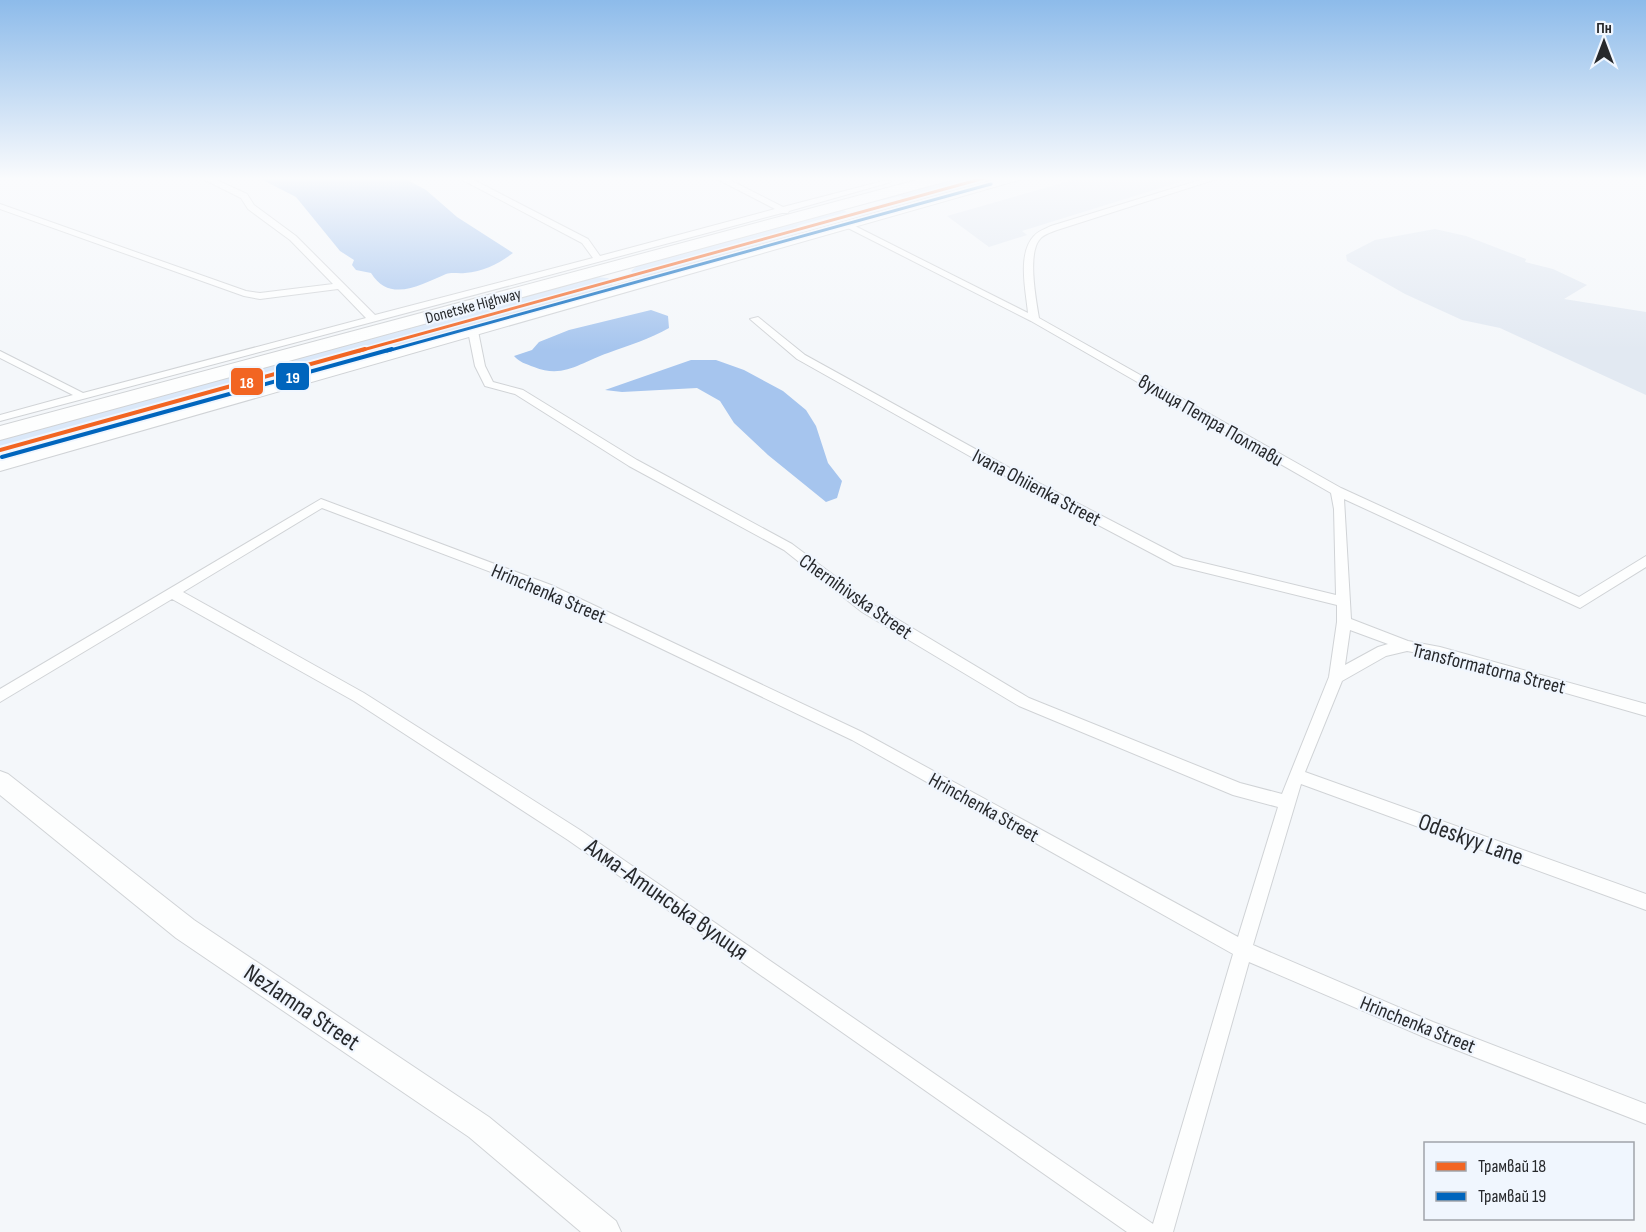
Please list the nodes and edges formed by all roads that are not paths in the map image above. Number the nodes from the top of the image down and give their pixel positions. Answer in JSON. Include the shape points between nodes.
{"nodes":[{"id":1,"x":80,"y":234,"type":"edge"},
{"id":2,"x":287,"y":234,"type":"edge"},
{"id":3,"x":572,"y":234,"type":"edge"},
{"id":4,"x":710,"y":234,"type":"edge"},
{"id":5,"x":818,"y":234,"type":"edge"},
{"id":6,"x":865,"y":234,"type":"edge"},
{"id":7,"x":1042,"y":234,"type":"edge"},
{"id":8,"x":605,"y":263,"type":"junction"},
{"id":9,"x":340,"y":286,"type":"junction"},
{"id":10,"x":631,"y":287,"type":"junction"},
{"id":11,"x":401,"y":318,"type":"junction"},
{"id":12,"x":373,"y":319,"type":"junction"},
{"id":13,"x":755,"y":319,"type":"dead end"},
{"id":14,"x":1034,"y":319,"type":"junction"},
{"id":15,"x":473,"y":331,"type":"junction"},
{"id":16,"x":0,"y":354,"type":"edge"},
{"id":17,"x":84,"y":397,"type":"junction"},
{"id":18,"x":0,"y":418,"type":"edge"},
{"id":19,"x":0,"y":433,"type":"edge"},
{"id":20,"x":0,"y":464,"type":"edge"},
{"id":21,"x":1337,"y":491,"type":"junction"},
{"id":22,"x":1646,"y":561,"type":"edge"},
{"id":23,"x":171,"y":592,"type":"junction"},
{"id":24,"x":1343,"y":602,"type":"junction"},
{"id":25,"x":1344,"y":622,"type":"junction"},
{"id":26,"x":1407,"y":646,"type":"junction"},
{"id":27,"x":1336,"y":677,"type":"junction"},
{"id":28,"x":0,"y":696,"type":"edge"},
{"id":29,"x":1646,"y":710,"type":"edge"},
{"id":30,"x":1296,"y":775,"type":"junction"},
{"id":31,"x":0,"y":781,"type":"edge"},
{"id":32,"x":1288,"y":803,"type":"junction"},
{"id":33,"x":1646,"y":902,"type":"edge"},
{"id":34,"x":1243,"y":950,"type":"junction"},
{"id":35,"x":1646,"y":1114,"type":"edge"},
{"id":36,"x":605,"y":1232,"type":"edge"},
{"id":37,"x":1146,"y":1232,"type":"edge"},
{"id":38,"x":1162,"y":1232,"type":"edge"}],
"edges":[{"from":1,"to":9,"type":"street","via":[[244,293],[260,296]]},
{"from":2,"to":9,"type":"street"},
{"from":3,"to":8,"type":"street","via":[[585,241]]},
{"from":4,"to":8,"type":"highway","name":"Donetske Highway"},
{"from":5,"to":10,"type":"highway","name":"Donetske Highway"},
{"from":6,"to":14,"type":"street","name":"вулиця Петра Полтави"},
{"from":7,"to":14,"type":"street","via":[[1031,247]]},
{"from":8,"to":10,"type":"highway"},
{"from":8,"to":11,"type":"highway","name":"Donetske Highway"},
{"from":9,"to":12,"type":"street"},
{"from":10,"to":15,"type":"highway","name":"Donetske Highway"},
{"from":11,"to":12,"type":"street","name":"Donetske Highway"},
{"from":11,"to":19,"type":"highway","name":"Donetske Highway"},
{"from":12,"to":17,"type":"street","name":"Donetske Highway"},
{"from":13,"to":24,"type":"street","name":"Ivana Ohiienka Street","via":[[801,357],[1179,562]]},
{"from":14,"to":21,"type":"street","name":"вулиця Петра Полтави"},
{"from":15,"to":20,"type":"highway","name":"Donetske Highway"},
{"from":15,"to":32,"type":"street","name":"Chernihivska Street","via":[[480,366],[489,384],[519,392],[633,463],[788,547],[867,608],[969,671],[1024,702],[1126,746],[1239,790]]},
{"from":16,"to":17,"type":"street"},
{"from":17,"to":18,"type":"street","name":"Donetske Highway"},
{"from":21,"to":22,"type":"street","name":"вулиця Петра Полтави","via":[[1580,603]]},
{"from":21,"to":24,"type":"street"},
{"from":23,"to":28,"type":"street"},
{"from":23,"to":34,"type":"street","name":"Hrinchenka Street","via":[[321,503],[546,588],[857,736]]},
{"from":23,"to":37,"type":"street","name":"Алма-Атинська вулиця","via":[[359,697],[574,835]]},
{"from":24,"to":25,"type":"street"},
{"from":25,"to":26,"type":"street"},
{"from":25,"to":27,"type":"street"},
{"from":26,"to":27,"type":"street","name":"Transformatorna Street","via":[[1383,651]]},
{"from":26,"to":29,"type":"street","name":"Transformatorna Street"},
{"from":27,"to":30,"type":"street"},
{"from":30,"to":32,"type":"street"},
{"from":30,"to":33,"type":"street","name":"Odeskyy Lane"},
{"from":31,"to":36,"type":"street","name":"Nezlamna Street","via":[[185,929],[479,1127]]},
{"from":32,"to":34,"type":"street"},
{"from":34,"to":35,"type":"street","name":"Hrinchenka Street","via":[[1431,1031]]},
{"from":34,"to":38,"type":"street"}]}
